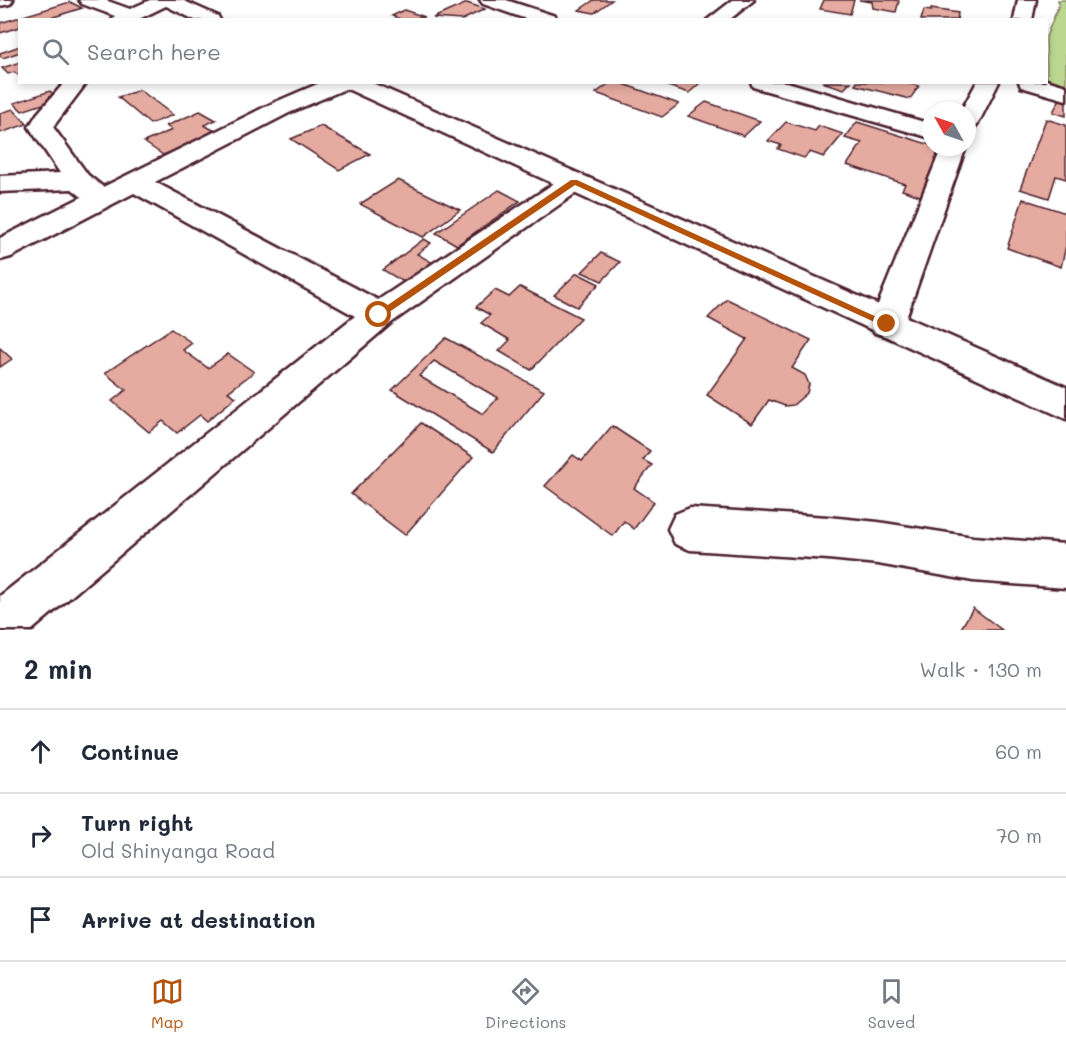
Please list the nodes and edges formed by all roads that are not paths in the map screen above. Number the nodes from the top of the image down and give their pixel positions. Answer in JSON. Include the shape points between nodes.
{"nodes":[{"id":1,"x":88,"y":0,"type":"edge"},
{"id":2,"x":166,"y":0,"type":"edge"},
{"id":3,"x":489,"y":0,"type":"edge"},
{"id":4,"x":745,"y":0,"type":"edge"},
{"id":5,"x":1027,"y":0,"type":"edge"},
{"id":6,"x":124,"y":17,"type":"edge"},
{"id":7,"x":206,"y":18,"type":"edge"},
{"id":8,"x":542,"y":18,"type":"edge"},
{"id":9,"x":719,"y":18,"type":"edge"},
{"id":10,"x":1023,"y":18,"type":"edge"},
{"id":11,"x":75,"y":84,"type":"edge"},
{"id":12,"x":337,"y":84,"type":"edge"},
{"id":13,"x":355,"y":84,"type":"edge"},
{"id":14,"x":768,"y":84,"type":"edge"},
{"id":15,"x":987,"y":84,"type":"edge"},
{"id":16,"x":1036,"y":84,"type":"edge"},
{"id":17,"x":1066,"y":93,"type":"edge"},
{"id":18,"x":976,"y":105,"type":"edge"},
{"id":19,"x":922,"y":128,"type":"edge"},
{"id":20,"x":951,"y":156,"type":"edge"},
{"id":21,"x":79,"y":181,"type":"junction"},
{"id":22,"x":574,"y":182,"type":"junction"},
{"id":23,"x":136,"y":183,"type":"junction"},
{"id":24,"x":0,"y":184,"type":"edge"},
{"id":25,"x":102,"y":200,"type":"junction"},
{"id":26,"x":0,"y":250,"type":"edge"},
{"id":27,"x":379,"y":315,"type":"junction"},
{"id":28,"x":887,"y":324,"type":"junction"},
{"id":29,"x":1066,"y":404,"type":"edge"},
{"id":30,"x":690,"y":529,"type":"dead end"},
{"id":31,"x":1066,"y":566,"type":"edge"},
{"id":32,"x":0,"y":626,"type":"edge"}],
"edges":[{"from":1,"to":6,"type":"street"},
{"from":2,"to":6,"type":"street"},
{"from":2,"to":7,"type":"street"},
{"from":3,"to":8,"type":"street"},
{"from":4,"to":9,"type":"street"},
{"from":5,"to":10,"type":"street"},
{"from":11,"to":21,"type":"street","via":[[41,127]]},
{"from":12,"to":23,"type":"street","via":[[281,108]]},
{"from":13,"to":22,"type":"street"},
{"from":14,"to":19,"type":"street"},
{"from":15,"to":18,"type":"street"},
{"from":16,"to":17,"type":"street"},
{"from":20,"to":28,"type":"street"},
{"from":21,"to":24,"type":"street"},
{"from":21,"to":25,"type":"street"},
{"from":22,"to":27,"type":"street"},
{"from":22,"to":28,"type":"street"},
{"from":23,"to":25,"type":"street"},
{"from":23,"to":27,"type":"street"},
{"from":25,"to":26,"type":"street"},
{"from":27,"to":32,"type":"street"},
{"from":28,"to":29,"type":"street"},
{"from":30,"to":31,"type":"street","via":[[838,539],[973,559]]}]}
